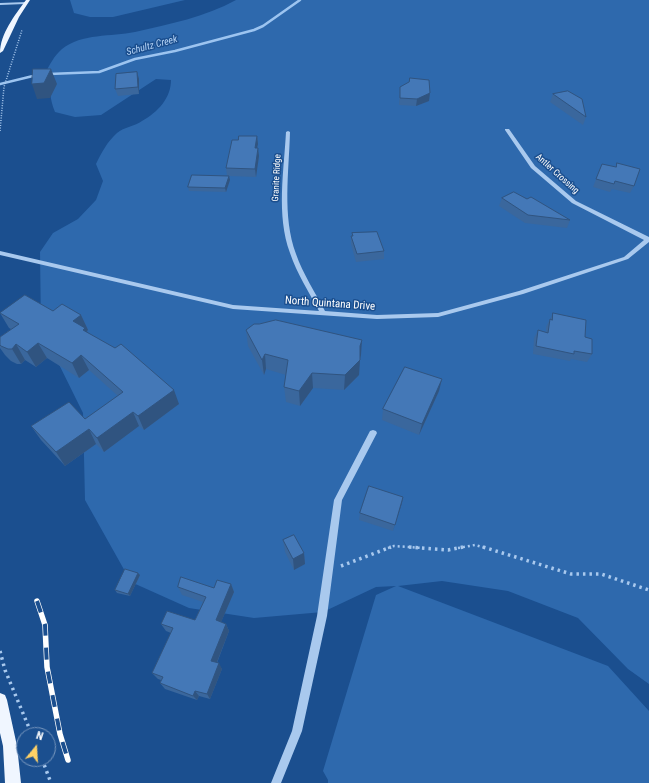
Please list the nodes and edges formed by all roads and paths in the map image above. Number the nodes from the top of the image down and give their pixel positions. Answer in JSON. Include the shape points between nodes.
{"nodes":[{"id":1,"x":26,"y":2,"type":"edge"},
{"id":2,"x":0,"y":4,"type":"edge"},
{"id":3,"x":22,"y":28,"type":"dead end"},
{"id":4,"x":0,"y":51,"type":"edge"},
{"id":5,"x":507,"y":130,"type":"dead end"},
{"id":6,"x":0,"y":131,"type":"edge"},
{"id":7,"x":288,"y":132,"type":"dead end"},
{"id":8,"x":649,"y":239,"type":"edge"},
{"id":9,"x":0,"y":253,"type":"edge"},
{"id":10,"x":323,"y":314,"type":"junction"},
{"id":11,"x":373,"y":433,"type":"dead end"},
{"id":12,"x":328,"y":570,"type":"junction"},
{"id":13,"x":649,"y":590,"type":"edge"},
{"id":14,"x":0,"y":651,"type":"edge"},
{"id":15,"x":0,"y":700,"type":"edge"},
{"id":16,"x":29,"y":727,"type":"edge"},
{"id":17,"x":45,"y":767,"type":"edge"},
{"id":18,"x":13,"y":783,"type":"edge"},
{"id":19,"x":51,"y":783,"type":"edge"},
{"id":20,"x":276,"y":783,"type":"edge"}],
"edges":[{"from":1,"to":2,"type":"street"},
{"from":1,"to":4,"type":"main road"},
{"from":3,"to":6,"type":"path","via":[[4,87]]},
{"from":5,"to":8,"type":"street","name":"Antler Crossing","via":[[533,167],[574,202]]},
{"from":7,"to":10,"type":"street","name":"Granite Ridge","via":[[284,203],[290,246]]},
{"from":8,"to":10,"type":"street","name":"North Quintana Drive","via":[[626,258],[521,294],[438,315],[377,317]]},
{"from":9,"to":10,"type":"street","name":"North Quintana Drive","via":[[233,308]]},
{"from":11,"to":12,"type":"street","via":[[338,500]]},
{"from":12,"to":13,"type":"path","via":[[394,546],[448,550],[475,545],[571,574],[601,574]]},
{"from":12,"to":20,"type":"street","via":[[322,616],[297,731]]},
{"from":14,"to":16,"type":"path","via":[[5,670]]},
{"from":15,"to":18,"type":"main road","via":[[10,746]]},
{"from":17,"to":19,"type":"path"}]}
